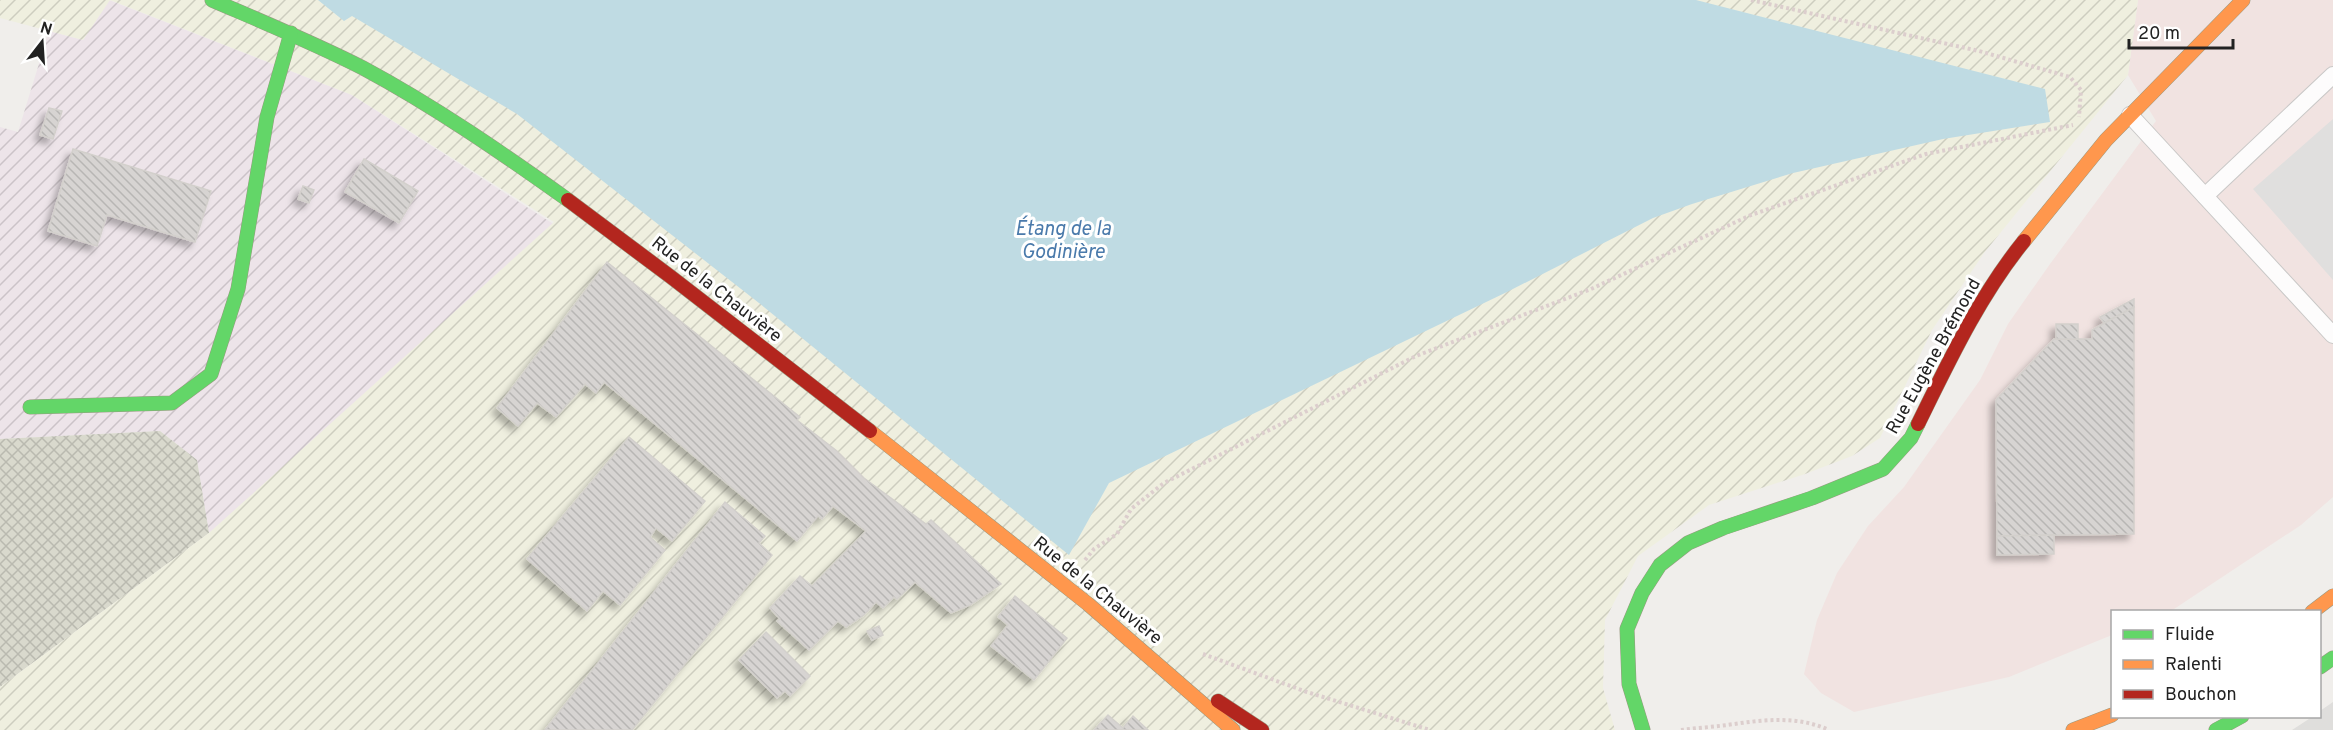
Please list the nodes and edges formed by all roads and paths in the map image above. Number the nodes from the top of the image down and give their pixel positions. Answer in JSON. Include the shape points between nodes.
{"nodes":[{"id":1,"x":212,"y":0,"type":"edge"},
{"id":2,"x":1751,"y":0,"type":"edge"},
{"id":3,"x":2243,"y":0,"type":"edge"},
{"id":4,"x":291,"y":33,"type":"junction"},
{"id":5,"x":2333,"y":75,"type":"edge"},
{"id":6,"x":2130,"y":115,"type":"junction"},
{"id":7,"x":2205,"y":196,"type":"junction"},
{"id":8,"x":2333,"y":335,"type":"edge"},
{"id":9,"x":30,"y":407,"type":"dead end"},
{"id":10,"x":1065,"y":586,"type":"junction"},
{"id":11,"x":2333,"y":596,"type":"edge"},
{"id":12,"x":2315,"y":610,"type":"edge"},
{"id":13,"x":1197,"y":651,"type":"dead end"},
{"id":14,"x":1161,"y":663,"type":"junction"},
{"id":15,"x":2111,"y":715,"type":"edge"},
{"id":16,"x":2240,"y":718,"type":"edge"},
{"id":17,"x":1233,"y":730,"type":"edge"},
{"id":18,"x":1262,"y":730,"type":"edge"},
{"id":19,"x":1430,"y":730,"type":"edge"},
{"id":20,"x":1643,"y":730,"type":"edge"},
{"id":21,"x":1680,"y":730,"type":"edge"},
{"id":22,"x":1829,"y":730,"type":"edge"},
{"id":23,"x":2073,"y":730,"type":"edge"},
{"id":24,"x":2216,"y":730,"type":"edge"}],
"edges":[{"from":1,"to":4,"type":"street","name":"Rue de la Chauvière"},
{"from":2,"to":10,"type":"path","via":[[1979,51],[2070,78],[2081,90],[2079,124],[1926,154],[1751,215],[1591,289],[1416,356],[1164,483],[1131,509],[1117,534],[1094,549]]},
{"from":3,"to":6,"type":"street","name":"Rue Eugène Brémond"},
{"from":4,"to":9,"type":"street","via":[[267,117],[238,289],[211,374],[172,403]]},
{"from":4,"to":10,"type":"street","name":"Rue de la Chauvière","via":[[382,79],[523,167],[637,249]]},
{"from":5,"to":7,"type":"lane"},
{"from":6,"to":7,"type":"lane"},
{"from":6,"to":20,"type":"street","name":"Rue Eugène Brémond","via":[[2010,258],[1955,349],[1911,438],[1883,469],[1705,535],[1660,565],[1642,593],[1627,629],[1629,684]]},
{"from":7,"to":8,"type":"lane"},
{"from":10,"to":14,"type":"street","name":"Rue de la Chauvière"},
{"from":11,"to":12,"type":"street"},
{"from":13,"to":19,"type":"path","via":[[1306,692]]},
{"from":14,"to":17,"type":"street","name":"Rue de la Chauvière"},
{"from":14,"to":18,"type":"street","name":"Rue de la Chauvière"},
{"from":15,"to":23,"type":"street"},
{"from":16,"to":24,"type":"street"},
{"from":21,"to":22,"type":"path","via":[[1780,720],[1815,724]]}]}
